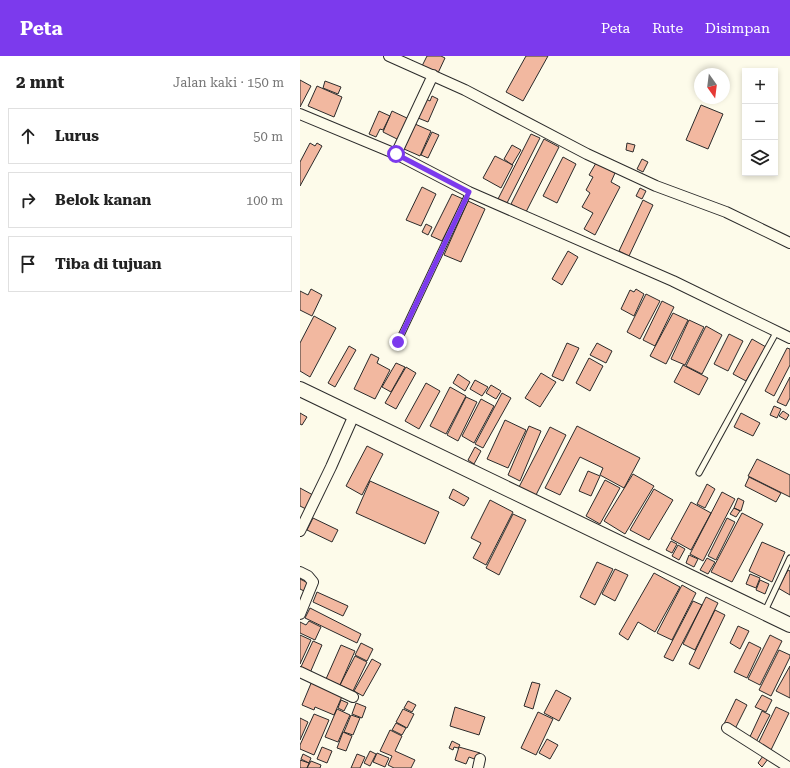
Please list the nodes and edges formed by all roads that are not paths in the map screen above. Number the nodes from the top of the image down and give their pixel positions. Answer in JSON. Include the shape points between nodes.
{"nodes":[{"id":1,"x":388,"y":56,"type":"edge"},
{"id":2,"x":433,"y":75,"type":"junction"},
{"id":3,"x":300,"y":114,"type":"edge"},
{"id":4,"x":396,"y":154,"type":"junction"},
{"id":5,"x":469,"y":192,"type":"junction"},
{"id":6,"x":790,"y":243,"type":"edge"},
{"id":7,"x":777,"y":331,"type":"junction"},
{"id":8,"x":790,"y":338,"type":"edge"},
{"id":9,"x":398,"y":342,"type":"dead end"},
{"id":10,"x":300,"y":389,"type":"edge"},
{"id":11,"x":354,"y":415,"type":"junction"},
{"id":12,"x":699,"y":473,"type":"dead end"},
{"id":13,"x":300,"y":531,"type":"edge"},
{"id":14,"x":790,"y":558,"type":"edge"},
{"id":15,"x":300,"y":572,"type":"edge"},
{"id":16,"x":764,"y":612,"type":"junction"},
{"id":17,"x":300,"y":614,"type":"edge"},
{"id":18,"x":790,"y":625,"type":"edge"},
{"id":19,"x":301,"y":676,"type":"edge"},
{"id":20,"x":353,"y":697,"type":"dead end"},
{"id":21,"x":727,"y":728,"type":"dead end"},
{"id":22,"x":790,"y":768,"type":"edge"}],
"edges":[{"from":1,"to":2,"type":"street"},
{"from":2,"to":4,"type":"street"},
{"from":2,"to":6,"type":"street","via":[[586,154],[656,186],[726,212]]},
{"from":3,"to":4,"type":"street"},
{"from":4,"to":5,"type":"street"},
{"from":5,"to":7,"type":"street","via":[[674,281]]},
{"from":5,"to":9,"type":"lane"},
{"from":7,"to":8,"type":"street"},
{"from":7,"to":12,"type":"lane"},
{"from":10,"to":11,"type":"street"},
{"from":11,"to":13,"type":"street"},
{"from":11,"to":16,"type":"street"},
{"from":14,"to":16,"type":"lane"},
{"from":15,"to":17,"type":"street","via":[[313,582]]},
{"from":16,"to":18,"type":"street"},
{"from":19,"to":20,"type":"street"},
{"from":21,"to":22,"type":"street"}]}
